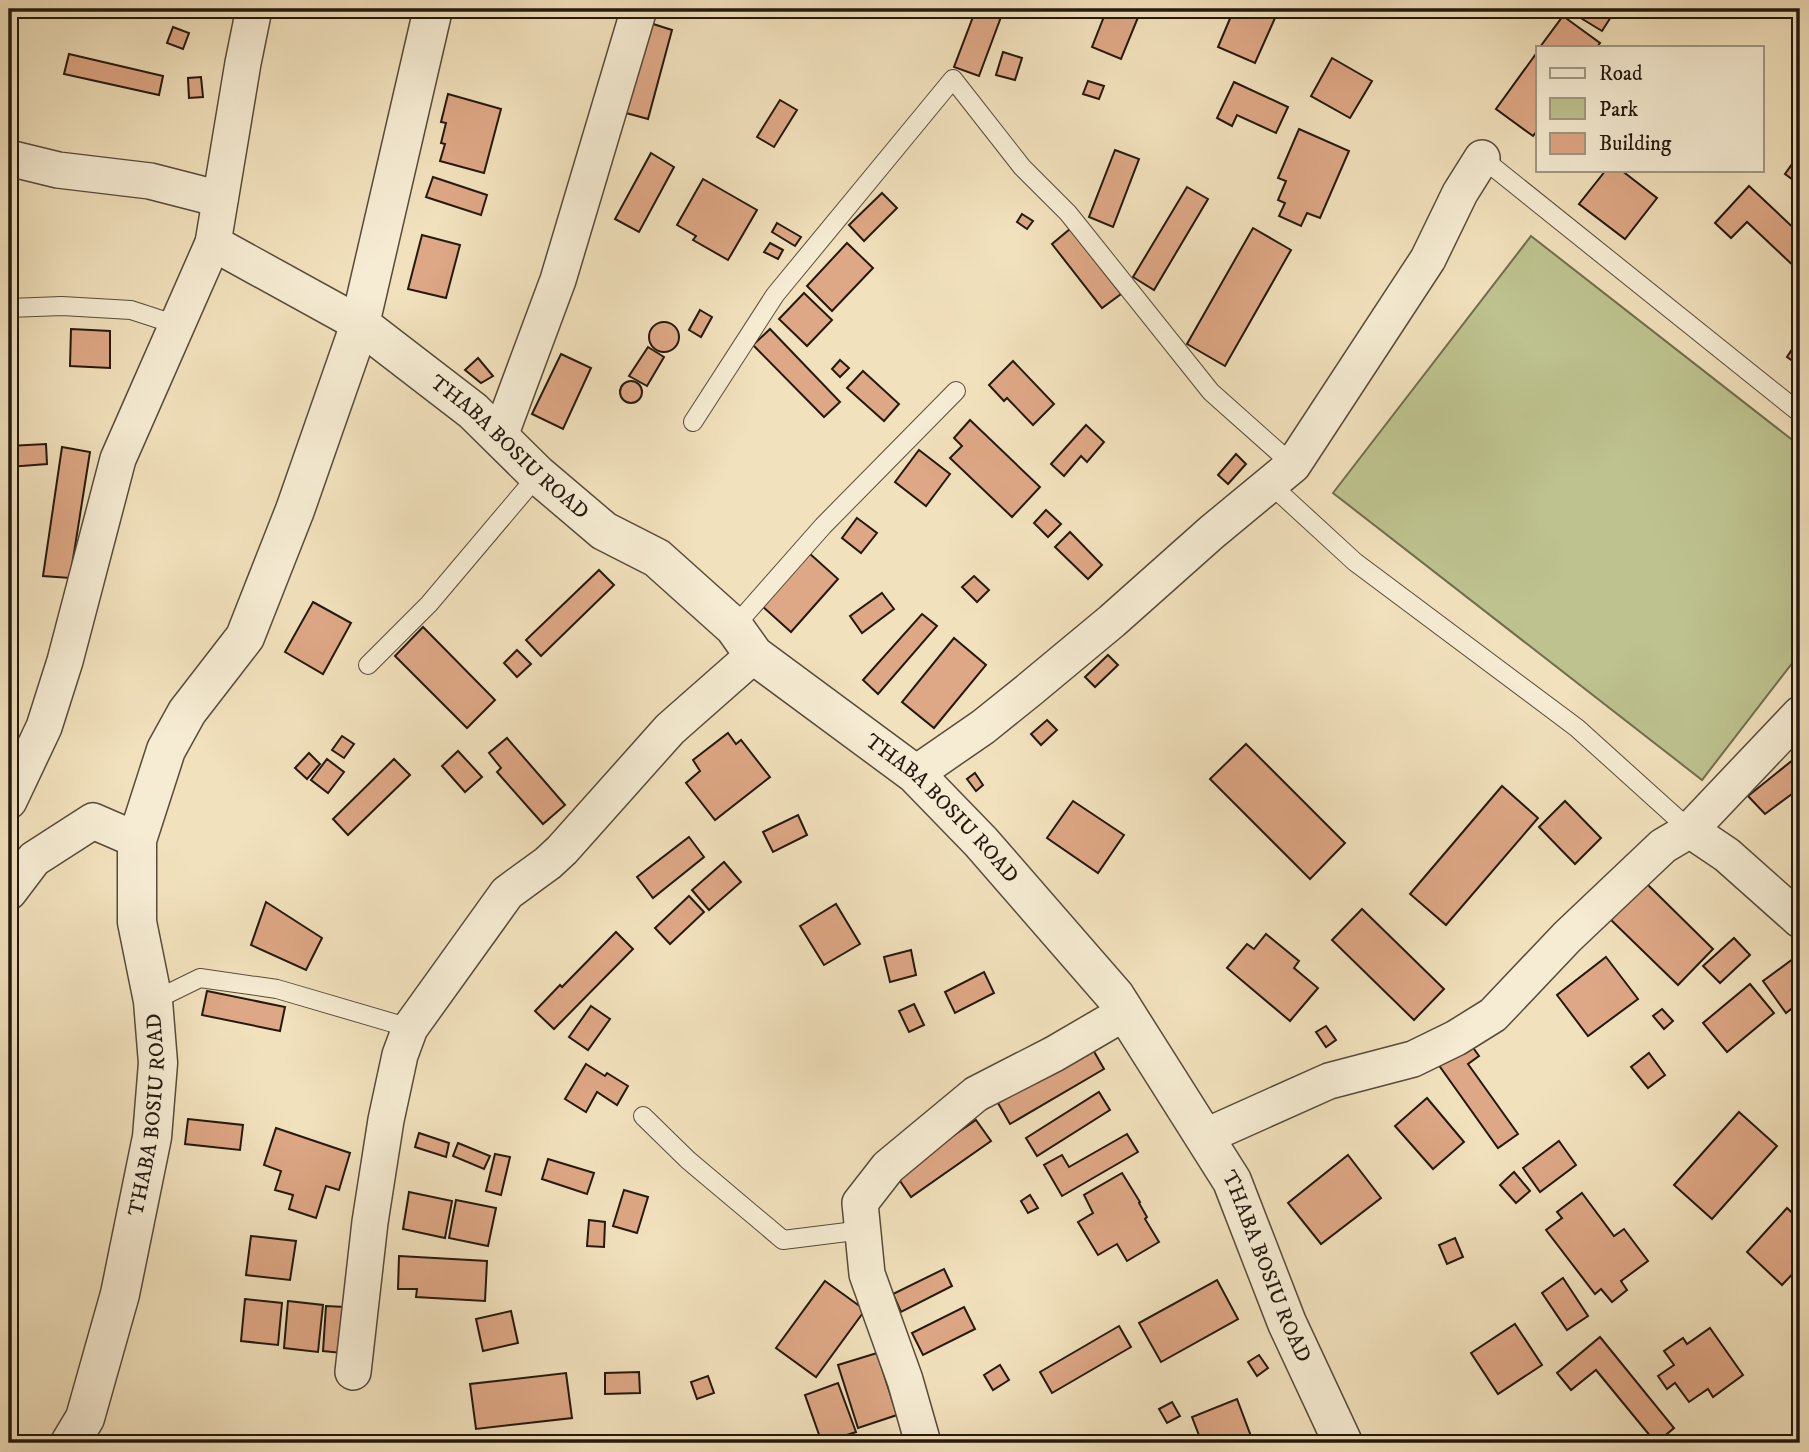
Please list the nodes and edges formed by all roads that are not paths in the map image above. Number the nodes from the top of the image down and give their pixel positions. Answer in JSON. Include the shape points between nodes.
{"nodes":[{"id":1,"x":254,"y":9,"type":"edge"},
{"id":2,"x":433,"y":9,"type":"edge"},
{"id":3,"x":639,"y":9,"type":"edge"},
{"id":4,"x":9,"y":158,"type":"edge"},
{"id":5,"x":1482,"y":158,"type":"joint"},
{"id":6,"x":220,"y":200,"type":"junction"},
{"id":7,"x":213,"y":243,"type":"junction"},
{"id":8,"x":9,"y":308,"type":"edge"},
{"id":9,"x":360,"y":324,"type":"junction"},
{"id":10,"x":177,"y":325,"type":"junction"},
{"id":11,"x":956,"y":391,"type":"dead end"},
{"id":12,"x":1800,"y":413,"type":"edge"},
{"id":13,"x":693,"y":422,"type":"dead end"},
{"id":14,"x":500,"y":436,"type":"junction"},
{"id":15,"x":1281,"y":474,"type":"junction"},
{"id":16,"x":538,"y":475,"type":"junction"},
{"id":17,"x":744,"y":641,"type":"junction"},
{"id":18,"x":368,"y":665,"type":"dead end"},
{"id":19,"x":1800,"y":714,"type":"edge"},
{"id":20,"x":915,"y":774,"type":"junction"},
{"id":21,"x":9,"y":801,"type":"edge"},
{"id":22,"x":1690,"y":830,"type":"junction"},
{"id":23,"x":137,"y":840,"type":"junction"},
{"id":24,"x":9,"y":892,"type":"edge"},
{"id":25,"x":1800,"y":920,"type":"edge"},
{"id":26,"x":153,"y":1001,"type":"junction"},
{"id":27,"x":1126,"y":1012,"type":"junction"},
{"id":28,"x":410,"y":1028,"type":"junction"},
{"id":29,"x":643,"y":1116,"type":"dead end"},
{"id":30,"x":1204,"y":1137,"type":"junction"},
{"id":31,"x":863,"y":1230,"type":"junction"},
{"id":32,"x":353,"y":1372,"type":"dead end"},
{"id":33,"x":71,"y":1443,"type":"edge"},
{"id":34,"x":923,"y":1443,"type":"edge"},
{"id":35,"x":1343,"y":1443,"type":"edge"}],
"edges":[{"from":1,"to":6,"type":"street"},
{"from":2,"to":9,"type":"street","name":"THABA BOSIU ROAD"},
{"from":3,"to":14,"type":"street","via":[[558,280]]},
{"from":4,"to":6,"type":"street","via":[[58,170],[150,181]]},
{"from":5,"to":12,"type":"lane"},
{"from":5,"to":15,"type":"street","via":[[1428,259]]},
{"from":6,"to":7,"type":"street"},
{"from":7,"to":9,"type":"street"},
{"from":7,"to":10,"type":"street"},
{"from":8,"to":10,"type":"lane","via":[[131,310]]},
{"from":9,"to":14,"type":"street","name":"THABA BOSIU ROAD"},
{"from":9,"to":23,"type":"street","name":"THABA BOSIU ROAD","via":[[245,638],[187,712],[166,750]]},
{"from":10,"to":21,"type":"street","via":[[118,459],[44,727]]},
{"from":11,"to":17,"type":"lane","via":[[822,526]]},
{"from":13,"to":15,"type":"lane","via":[[775,295],[953,79]]},
{"from":14,"to":16,"type":"street","name":"THABA BOSIU ROAD"},
{"from":15,"to":20,"type":"street","via":[[1029,690]]},
{"from":15,"to":22,"type":"lane","via":[[1355,562],[1577,728]]},
{"from":16,"to":17,"type":"street","name":"THABA BOSIU ROAD","via":[[604,531],[657,558]]},
{"from":16,"to":18,"type":"lane","via":[[429,604]]},
{"from":17,"to":20,"type":"street","name":"THABA BOSIU ROAD"},
{"from":17,"to":28,"type":"street","via":[[562,850],[507,893]]},
{"from":19,"to":22,"type":"street"},
{"from":20,"to":27,"type":"street","name":"THABA BOSIU ROAD","via":[[981,842]]},
{"from":22,"to":25,"type":"street","via":[[1727,855]]},
{"from":22,"to":30,"type":"street","via":[[1648,860],[1493,1015],[1413,1059],[1329,1081]]},
{"from":23,"to":24,"type":"street","via":[[93,821],[34,859]]},
{"from":23,"to":26,"type":"street","name":"THABA BOSIU ROAD","via":[[137,922]]},
{"from":26,"to":28,"type":"lane","via":[[200,978],[277,989]]},
{"from":26,"to":33,"type":"street","name":"THABA BOSIU ROAD","via":[[158,1063],[152,1137],[120,1293],[85,1418]]},
{"from":27,"to":30,"type":"street","name":"THABA BOSIU ROAD"},
{"from":27,"to":31,"type":"street","via":[[966,1102],[888,1167],[860,1203]]},
{"from":28,"to":32,"type":"street","via":[[386,1120]]},
{"from":29,"to":31,"type":"lane","via":[[783,1240]]},
{"from":30,"to":35,"type":"street","name":"THABA BOSIU ROAD","via":[[1232,1181],[1287,1323]]},
{"from":31,"to":34,"type":"street","via":[[867,1273]]}]}
